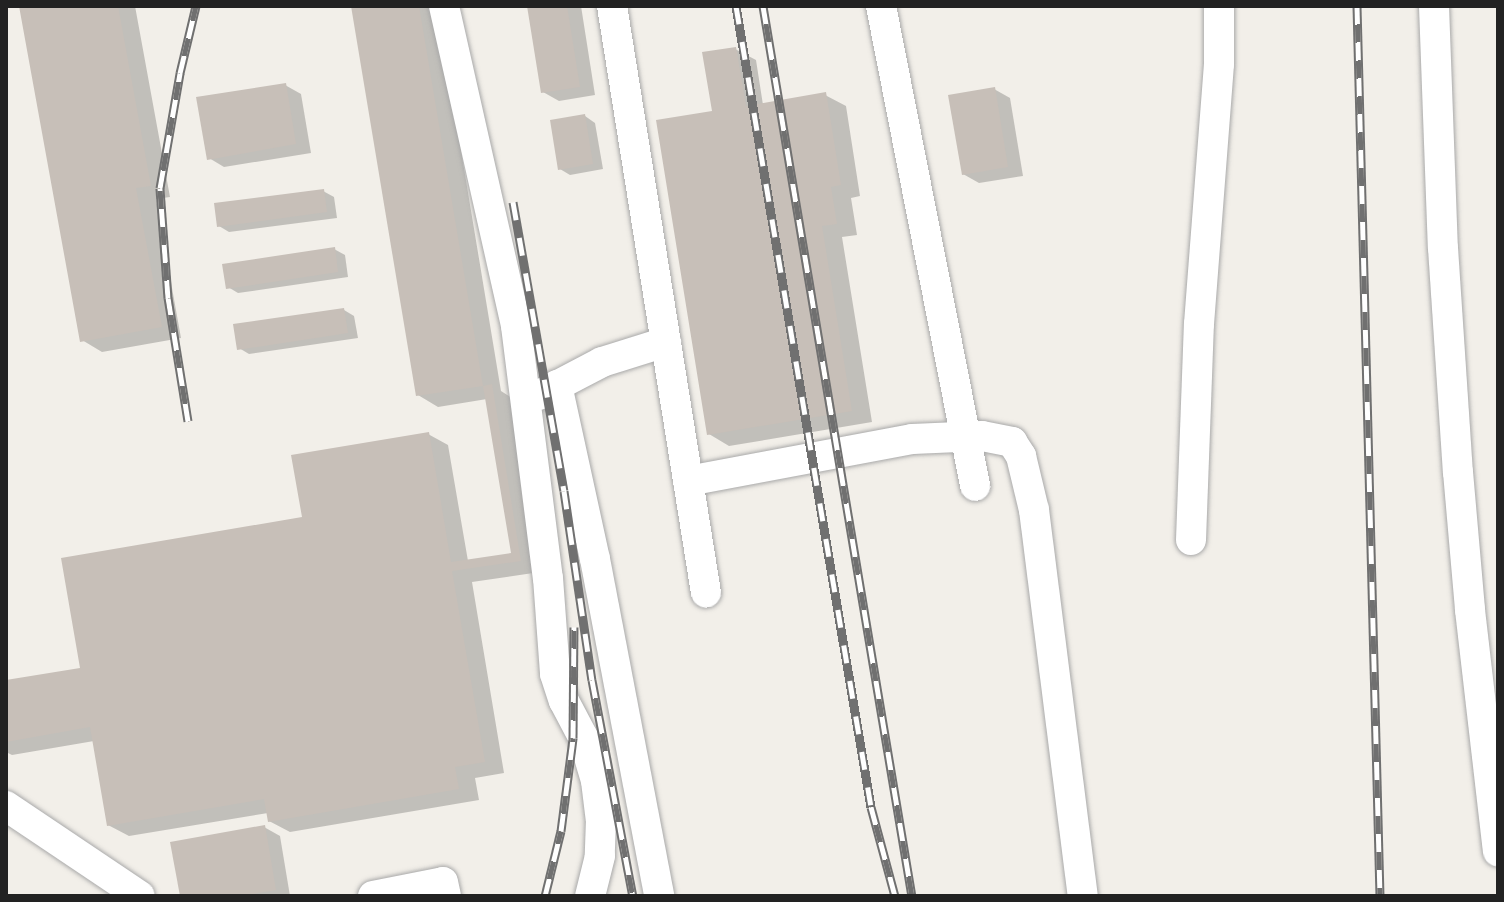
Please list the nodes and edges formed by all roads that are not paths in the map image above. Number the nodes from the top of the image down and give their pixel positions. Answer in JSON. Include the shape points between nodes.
{"nodes":[{"id":1,"x":444,"y":6,"type":"edge"},
{"id":2,"x":612,"y":6,"type":"edge"},
{"id":3,"x":881,"y":6,"type":"edge"},
{"id":4,"x":1219,"y":6,"type":"edge"},
{"id":5,"x":1434,"y":6,"type":"edge"},
{"id":6,"x":666,"y":342,"type":"junction"},
{"id":7,"x":557,"y":385,"type":"junction"},
{"id":8,"x":527,"y":398,"type":"junction"},
{"id":9,"x":964,"y":435,"type":"junction"},
{"id":10,"x":688,"y":481,"type":"junction"},
{"id":11,"x":975,"y":486,"type":"dead end"},
{"id":12,"x":1191,"y":540,"type":"dead end"},
{"id":13,"x":706,"y":593,"type":"dead end"},
{"id":14,"x":640,"y":804,"type":"junction"},
{"id":15,"x":6,"y":806,"type":"edge"},
{"id":16,"x":600,"y":811,"type":"junction"},
{"id":17,"x":1498,"y":851,"type":"edge"},
{"id":18,"x":140,"y":896,"type":"edge"},
{"id":19,"x":373,"y":896,"type":"edge"},
{"id":20,"x":446,"y":896,"type":"edge"},
{"id":21,"x":590,"y":896,"type":"edge"},
{"id":22,"x":659,"y":896,"type":"edge"},
{"id":23,"x":1083,"y":896,"type":"edge"}],
"edges":[{"from":1,"to":8,"type":"lane","via":[[504,265]]},
{"from":2,"to":6,"type":"lane"},
{"from":3,"to":9,"type":"lane"},
{"from":4,"to":12,"type":"lane"},
{"from":5,"to":17,"type":"lane","via":[[1458,472]]},
{"from":6,"to":7,"type":"lane","via":[[627,353]]},
{"from":6,"to":10,"type":"lane"},
{"from":7,"to":8,"type":"lane"},
{"from":7,"to":14,"type":"lane"},
{"from":8,"to":16,"type":"lane","via":[[555,674],[590,758]]},
{"from":9,"to":10,"type":"lane","via":[[912,439]]},
{"from":9,"to":11,"type":"lane"},
{"from":9,"to":23,"type":"lane","via":[[1012,442],[1029,486]]},
{"from":10,"to":13,"type":"lane"},
{"from":14,"to":16,"type":"lane"},
{"from":14,"to":22,"type":"lane"},
{"from":15,"to":18,"type":"lane"},
{"from":16,"to":21,"type":"lane","via":[[600,856]]},
{"from":19,"to":20,"type":"lane","via":[[443,882]]}]}
